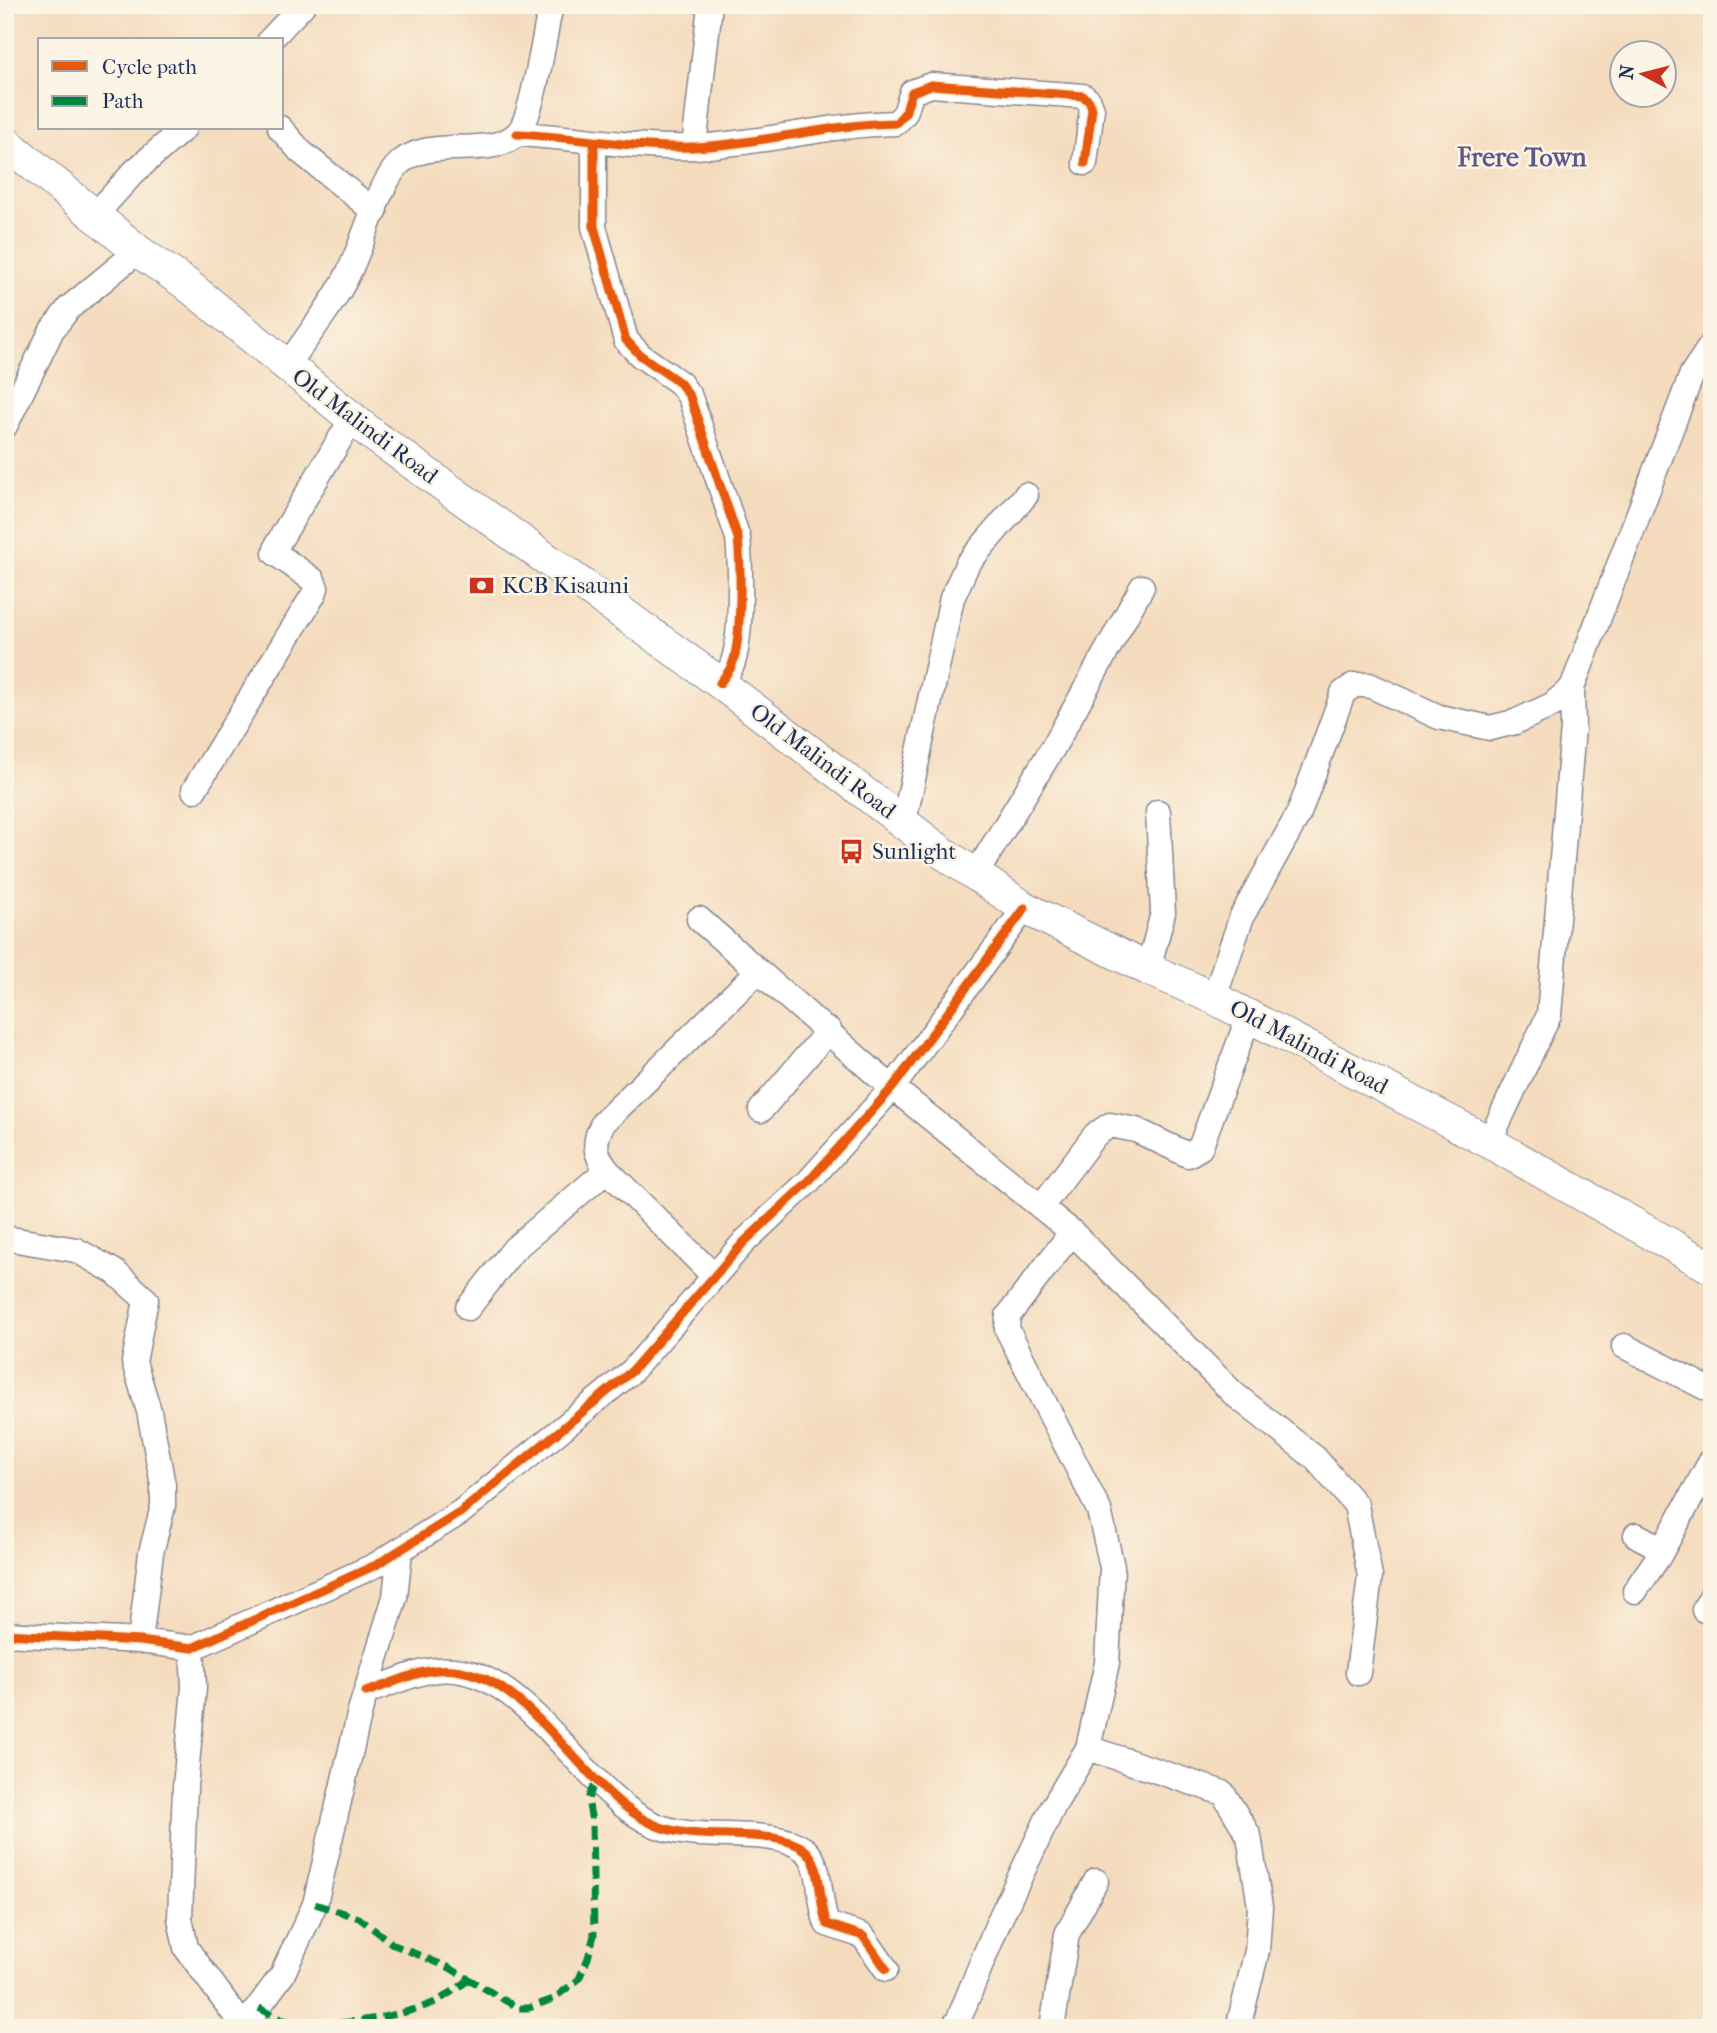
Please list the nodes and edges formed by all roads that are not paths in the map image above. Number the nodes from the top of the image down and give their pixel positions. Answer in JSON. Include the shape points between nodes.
{"nodes":[{"id":1,"x":303,"y":5,"type":"edge"},
{"id":2,"x":551,"y":5,"type":"edge"},
{"id":3,"x":710,"y":5,"type":"edge"},
{"id":4,"x":272,"y":38,"type":"edge"},
{"id":5,"x":182,"y":130,"type":"edge"},
{"id":6,"x":282,"y":130,"type":"edge"},
{"id":7,"x":517,"y":134,"type":"junction"},
{"id":8,"x":5,"y":142,"type":"edge"},
{"id":9,"x":594,"y":142,"type":"junction"},
{"id":10,"x":694,"y":147,"type":"junction"},
{"id":11,"x":1085,"y":163,"type":"dead end"},
{"id":12,"x":375,"y":212,"type":"junction"},
{"id":13,"x":96,"y":214,"type":"junction"},
{"id":14,"x":138,"y":251,"type":"junction"},
{"id":15,"x":1712,"y":344,"type":"edge"},
{"id":16,"x":286,"y":368,"type":"junction"},
{"id":17,"x":352,"y":419,"type":"junction"},
{"id":18,"x":5,"y":426,"type":"edge"},
{"id":19,"x":1026,"y":495,"type":"dead end"},
{"id":20,"x":1142,"y":587,"type":"dead end"},
{"id":21,"x":720,"y":683,"type":"junction"},
{"id":22,"x":1572,"y":688,"type":"junction"},
{"id":23,"x":194,"y":790,"type":"dead end"},
{"id":24,"x":1158,"y":812,"type":"dead end"},
{"id":25,"x":904,"y":821,"type":"junction"},
{"id":26,"x":975,"y":874,"type":"junction"},
{"id":27,"x":1025,"y":908,"type":"junction"},
{"id":28,"x":699,"y":919,"type":"dead end"},
{"id":29,"x":1148,"y":969,"type":"junction"},
{"id":30,"x":757,"y":972,"type":"junction"},
{"id":31,"x":1214,"y":998,"type":"junction"},
{"id":32,"x":1250,"y":1016,"type":"junction"},
{"id":33,"x":828,"y":1030,"type":"junction"},
{"id":34,"x":893,"y":1087,"type":"junction"},
{"id":35,"x":761,"y":1110,"type":"dead end"},
{"id":36,"x":1489,"y":1142,"type":"junction"},
{"id":37,"x":607,"y":1170,"type":"junction"},
{"id":38,"x":1041,"y":1207,"type":"junction"},
{"id":39,"x":1072,"y":1232,"type":"junction"},
{"id":40,"x":5,"y":1238,"type":"edge"},
{"id":41,"x":1712,"y":1268,"type":"edge"},
{"id":42,"x":714,"y":1276,"type":"junction"},
{"id":43,"x":468,"y":1308,"type":"dead end"},
{"id":44,"x":1624,"y":1346,"type":"dead end"},
{"id":45,"x":1712,"y":1391,"type":"edge"},
{"id":46,"x":1709,"y":1473,"type":"edge"},
{"id":47,"x":1636,"y":1535,"type":"dead end"},
{"id":48,"x":1662,"y":1549,"type":"junction"},
{"id":49,"x":400,"y":1551,"type":"junction"},
{"id":50,"x":1635,"y":1591,"type":"dead end"},
{"id":51,"x":5,"y":1634,"type":"edge"},
{"id":52,"x":140,"y":1641,"type":"junction"},
{"id":53,"x":192,"y":1648,"type":"junction"},
{"id":54,"x":1358,"y":1673,"type":"dead end"},
{"id":55,"x":366,"y":1692,"type":"junction"},
{"id":56,"x":1088,"y":1748,"type":"junction"},
{"id":57,"x":1096,"y":1881,"type":"dead end"},
{"id":58,"x":886,"y":1969,"type":"dead end"},
{"id":59,"x":243,"y":2027,"type":"edge"},
{"id":60,"x":952,"y":2028,"type":"edge"},
{"id":61,"x":1052,"y":2028,"type":"edge"},
{"id":62,"x":1238,"y":2028,"type":"edge"}],
"edges":[{"from":1,"to":4,"type":"street"},
{"from":2,"to":7,"type":"street","via":[[531,99]]},
{"from":3,"to":10,"type":"street"},
{"from":5,"to":13,"type":"street"},
{"from":6,"to":12,"type":"street","via":[[301,152]]},
{"from":7,"to":9,"type":"street"},
{"from":7,"to":12,"type":"street","via":[[505,141],[409,156],[386,183]]},
{"from":8,"to":13,"type":"main road","name":"Old Malindi Road"},
{"from":9,"to":10,"type":"street"},
{"from":9,"to":21,"type":"street","via":[[594,228],[626,340],[670,374],[690,397],[738,538],[736,649],[731,668]]},
{"from":10,"to":11,"type":"street","via":[[864,123],[896,123],[912,92],[931,85],[1083,96],[1092,109]]},
{"from":12,"to":16,"type":"street","via":[[347,276]]},
{"from":13,"to":14,"type":"main road","name":"Old Malindi Road"},
{"from":14,"to":16,"type":"main road","name":"Old Malindi Road","via":[[185,283]]},
{"from":14,"to":18,"type":"street","via":[[69,308],[52,330]]},
{"from":15,"to":22,"type":"street","via":[[1692,374]]},
{"from":16,"to":17,"type":"main road","name":"Old Malindi Road"},
{"from":17,"to":21,"type":"main road","name":"Old Malindi Road"},
{"from":17,"to":23,"type":"street","via":[[275,553],[313,580],[314,594]]},
{"from":19,"to":25,"type":"street","via":[[968,563],[952,598]]},
{"from":20,"to":26,"type":"street","via":[[1054,746]]},
{"from":21,"to":25,"type":"main road","name":"Old Malindi Road"},
{"from":22,"to":31,"type":"street","via":[[1552,705],[1490,728],[1439,717],[1369,685],[1354,685],[1343,693],[1299,813],[1242,916]]},
{"from":22,"to":36,"type":"street","via":[[1573,729],[1549,1015]]},
{"from":24,"to":29,"type":"street","via":[[1163,914]]},
{"from":25,"to":26,"type":"main road","name":"Old Malindi Road"},
{"from":26,"to":27,"type":"main road","name":"Old Malindi Road"},
{"from":27,"to":29,"type":"main road","name":"Old Malindi Road"},
{"from":27,"to":34,"type":"street"},
{"from":28,"to":30,"type":"street"},
{"from":29,"to":31,"type":"main road","name":"Old Malindi Road"},
{"from":30,"to":33,"type":"street"},
{"from":30,"to":37,"type":"street","via":[[603,1123],[595,1146]]},
{"from":31,"to":32,"type":"main road","name":"Old Malindi Road"},
{"from":32,"to":36,"type":"main road","name":"Old Malindi Road"},
{"from":32,"to":38,"type":"street","via":[[1200,1148],[1188,1154],[1136,1130],[1110,1125],[1095,1135]]},
{"from":33,"to":34,"type":"street"},
{"from":33,"to":35,"type":"street"},
{"from":34,"to":38,"type":"street"},
{"from":34,"to":42,"type":"street","via":[[808,1182]]},
{"from":36,"to":41,"type":"main road","name":"Old Malindi Road"},
{"from":37,"to":42,"type":"street"},
{"from":37,"to":43,"type":"street","via":[[514,1249]]},
{"from":38,"to":39,"type":"street"},
{"from":39,"to":54,"type":"street","via":[[1234,1394],[1315,1458],[1356,1505],[1370,1576]]},
{"from":39,"to":56,"type":"street","via":[[1008,1316],[1007,1329],[1099,1510],[1112,1567],[1107,1663]]},
{"from":40,"to":52,"type":"street","via":[[76,1250],[115,1272],[146,1300],[134,1362],[149,1411],[163,1506],[151,1553]]},
{"from":42,"to":49,"type":"street","via":[[614,1389],[461,1513]]},
{"from":44,"to":45,"type":"street"},
{"from":46,"to":48,"type":"street"},
{"from":47,"to":48,"type":"street"},
{"from":48,"to":50,"type":"street"},
{"from":49,"to":53,"type":"street"},
{"from":49,"to":55,"type":"street","via":[[395,1597]]},
{"from":51,"to":52,"type":"street"},
{"from":52,"to":53,"type":"street"},
{"from":53,"to":59,"type":"street","via":[[194,1687],[180,1918],[192,1958]]},
{"from":55,"to":58,"type":"street","via":[[437,1670],[482,1679],[502,1688],[534,1714],[595,1782],[639,1818],[690,1835],[775,1839],[797,1845],[813,1859],[827,1924],[863,1936]]},
{"from":55,"to":59,"type":"street","via":[[307,1927],[282,1975]]},
{"from":56,"to":60,"type":"street","via":[[1053,1807]]},
{"from":56,"to":62,"type":"street","via":[[1223,1793],[1249,1836],[1260,1907],[1257,1951]]},
{"from":57,"to":61,"type":"street","via":[[1067,1934]]}]}
